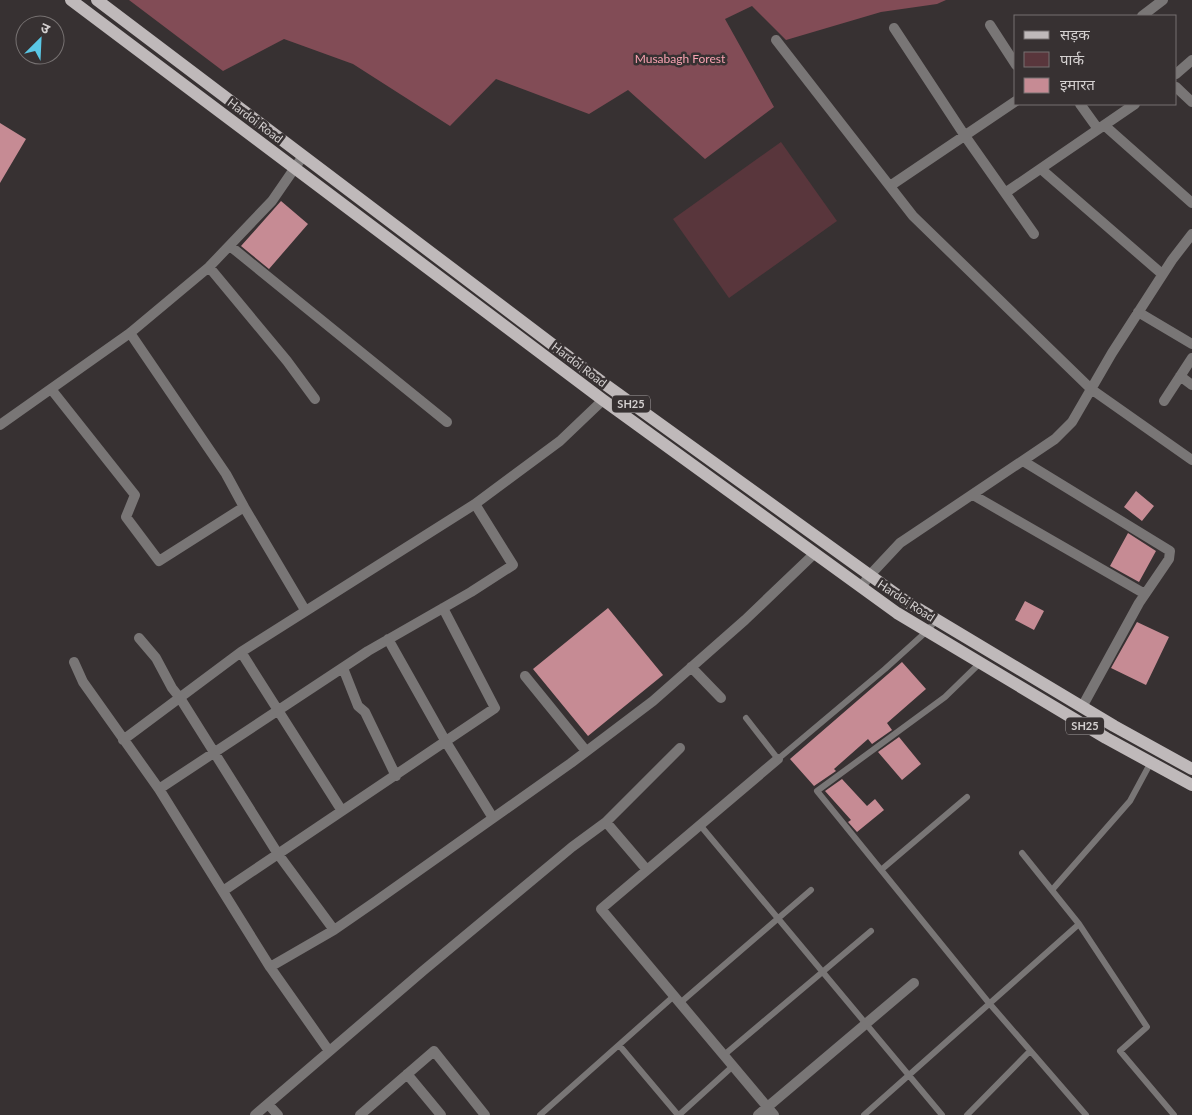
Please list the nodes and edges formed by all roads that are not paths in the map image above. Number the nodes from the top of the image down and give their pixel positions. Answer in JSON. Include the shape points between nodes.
{"nodes":[{"id":1,"x":70,"y":0,"type":"edge"},
{"id":2,"x":97,"y":0,"type":"edge"},
{"id":3,"x":1163,"y":0,"type":"edge"},
{"id":4,"x":1143,"y":15,"type":"edge"},
{"id":5,"x":122,"y":20,"type":"junction"},
{"id":6,"x":990,"y":25,"type":"dead end"},
{"id":7,"x":894,"y":28,"type":"dead end"},
{"id":8,"x":113,"y":32,"type":"junction"},
{"id":9,"x":776,"y":40,"type":"dead end"},
{"id":10,"x":1192,"y":60,"type":"edge"},
{"id":11,"x":1014,"y":61,"type":"edge"},
{"id":12,"x":1177,"y":73,"type":"edge"},
{"id":13,"x":1177,"y":88,"type":"edge"},
{"id":14,"x":1014,"y":102,"type":"edge"},
{"id":15,"x":1192,"y":102,"type":"edge"},
{"id":16,"x":1081,"y":105,"type":"edge"},
{"id":17,"x":1134,"y":105,"type":"edge"},
{"id":18,"x":1101,"y":127,"type":"junction"},
{"id":19,"x":965,"y":136,"type":"junction"},
{"id":20,"x":303,"y":156,"type":"junction"},
{"id":21,"x":294,"y":168,"type":"junction"},
{"id":22,"x":1041,"y":169,"type":"junction"},
{"id":23,"x":890,"y":186,"type":"junction"},
{"id":24,"x":1006,"y":193,"type":"junction"},
{"id":25,"x":1192,"y":203,"type":"edge"},
{"id":26,"x":1034,"y":234,"type":"dead end"},
{"id":27,"x":1192,"y":234,"type":"edge"},
{"id":28,"x":230,"y":246,"type":"junction"},
{"id":29,"x":209,"y":267,"type":"junction"},
{"id":30,"x":1162,"y":274,"type":"junction"},
{"id":31,"x":1138,"y":312,"type":"junction"},
{"id":32,"x":130,"y":333,"type":"junction"},
{"id":33,"x":1192,"y":344,"type":"edge"},
{"id":34,"x":1192,"y":358,"type":"edge"},
{"id":35,"x":1180,"y":376,"type":"junction"},
{"id":36,"x":1192,"y":385,"type":"edge"},
{"id":37,"x":51,"y":389,"type":"junction"},
{"id":38,"x":1091,"y":389,"type":"junction"},
{"id":39,"x":315,"y":399,"type":"dead end"},
{"id":40,"x":602,"y":400,"type":"junction"},
{"id":41,"x":1164,"y":401,"type":"dead end"},
{"id":42,"x":634,"y":406,"type":"junction"},
{"id":43,"x":626,"y":417,"type":"junction"},
{"id":44,"x":447,"y":422,"type":"dead end"},
{"id":45,"x":0,"y":425,"type":"edge"},
{"id":46,"x":1192,"y":460,"type":"edge"},
{"id":47,"x":1023,"y":461,"type":"junction"},
{"id":48,"x":973,"y":494,"type":"junction"},
{"id":49,"x":475,"y":504,"type":"junction"},
{"id":50,"x":244,"y":507,"type":"junction"},
{"id":51,"x":814,"y":554,"type":"junction"},
{"id":52,"x":870,"y":576,"type":"junction"},
{"id":53,"x":861,"y":587,"type":"junction"},
{"id":54,"x":1145,"y":594,"type":"junction"},
{"id":55,"x":443,"y":608,"type":"junction"},
{"id":56,"x":305,"y":610,"type":"junction"},
{"id":57,"x":936,"y":620,"type":"junction"},
{"id":58,"x":927,"y":631,"type":"junction"},
{"id":59,"x":139,"y":638,"type":"dead end"},
{"id":60,"x":388,"y":640,"type":"junction"},
{"id":61,"x":241,"y":652,"type":"junction"},
{"id":62,"x":74,"y":662,"type":"dead end"},
{"id":63,"x":980,"y":663,"type":"junction"},
{"id":64,"x":691,"y":667,"type":"junction"},
{"id":65,"x":343,"y":668,"type":"junction"},
{"id":66,"x":525,"y":676,"type":"dead end"},
{"id":67,"x":180,"y":698,"type":"junction"},
{"id":68,"x":721,"y":698,"type":"dead end"},
{"id":69,"x":1082,"y":707,"type":"junction"},
{"id":70,"x":279,"y":710,"type":"junction"},
{"id":71,"x":746,"y":718,"type":"dead end"},
{"id":72,"x":123,"y":740,"type":"junction"},
{"id":73,"x":446,"y":742,"type":"junction"},
{"id":74,"x":680,"y":748,"type":"dead end"},
{"id":75,"x":586,"y":751,"type":"junction"},
{"id":76,"x":215,"y":752,"type":"junction"},
{"id":77,"x":778,"y":759,"type":"junction"},
{"id":78,"x":1151,"y":762,"type":"junction"},
{"id":79,"x":1192,"y":769,"type":"edge"},
{"id":80,"x":396,"y":776,"type":"junction"},
{"id":81,"x":1192,"y":785,"type":"edge"},
{"id":82,"x":159,"y":789,"type":"junction"},
{"id":83,"x":967,"y":797,"type":"dead end"},
{"id":84,"x":342,"y":811,"type":"junction"},
{"id":85,"x":493,"y":818,"type":"junction"},
{"id":86,"x":606,"y":822,"type":"junction"},
{"id":87,"x":700,"y":825,"type":"junction"},
{"id":88,"x":1022,"y":853,"type":"dead end"},
{"id":89,"x":278,"y":854,"type":"junction"},
{"id":90,"x":647,"y":870,"type":"junction"},
{"id":91,"x":881,"y":870,"type":"junction"},
{"id":92,"x":811,"y":890,"type":"dead end"},
{"id":93,"x":1052,"y":890,"type":"junction"},
{"id":94,"x":223,"y":891,"type":"junction"},
{"id":95,"x":778,"y":918,"type":"junction"},
{"id":96,"x":1079,"y":924,"type":"junction"},
{"id":97,"x":334,"y":930,"type":"junction"},
{"id":98,"x":871,"y":931,"type":"dead end"},
{"id":99,"x":270,"y":968,"type":"junction"},
{"id":100,"x":823,"y":972,"type":"junction"},
{"id":101,"x":914,"y":983,"type":"dead end"},
{"id":102,"x":677,"y":999,"type":"junction"},
{"id":103,"x":989,"y":1003,"type":"junction"},
{"id":104,"x":866,"y":1024,"type":"junction"},
{"id":105,"x":619,"y":1045,"type":"junction"},
{"id":106,"x":1030,"y":1050,"type":"junction"},
{"id":107,"x":329,"y":1052,"type":"junction"},
{"id":108,"x":724,"y":1055,"type":"junction"},
{"id":109,"x":733,"y":1066,"type":"junction"},
{"id":110,"x":407,"y":1074,"type":"junction"},
{"id":111,"x":909,"y":1075,"type":"junction"},
{"id":112,"x":268,"y":1104,"type":"junction"},
{"id":113,"x":770,"y":1111,"type":"edge"},
{"id":114,"x":255,"y":1115,"type":"edge"},
{"id":115,"x":278,"y":1115,"type":"edge"},
{"id":116,"x":360,"y":1115,"type":"edge"},
{"id":117,"x":441,"y":1115,"type":"edge"},
{"id":118,"x":485,"y":1115,"type":"edge"},
{"id":119,"x":540,"y":1115,"type":"edge"},
{"id":120,"x":679,"y":1115,"type":"edge"},
{"id":121,"x":758,"y":1115,"type":"edge"},
{"id":122,"x":864,"y":1115,"type":"edge"},
{"id":123,"x":942,"y":1115,"type":"edge"},
{"id":124,"x":967,"y":1115,"type":"edge"},
{"id":125,"x":1086,"y":1115,"type":"edge"},
{"id":126,"x":1174,"y":1115,"type":"edge"}],
"edges":[{"from":1,"to":8,"type":"main road","name":"Hardoi Road","number":"SH25"},
{"from":2,"to":5,"type":"main road","name":"Hardoi Road","number":"SH25"},
{"from":3,"to":4,"type":"street"},
{"from":5,"to":8,"type":"main road"},
{"from":5,"to":20,"type":"main road","name":"Hardoi Road","number":"SH25"},
{"from":6,"to":11,"type":"street"},
{"from":7,"to":19,"type":"street"},
{"from":8,"to":21,"type":"main road","name":"Hardoi Road","number":"SH25"},
{"from":9,"to":23,"type":"street"},
{"from":10,"to":12,"type":"street"},
{"from":13,"to":15,"type":"street"},
{"from":14,"to":19,"type":"street"},
{"from":16,"to":18,"type":"street"},
{"from":17,"to":18,"type":"street"},
{"from":18,"to":22,"type":"street"},
{"from":18,"to":25,"type":"street"},
{"from":19,"to":23,"type":"street"},
{"from":19,"to":24,"type":"street"},
{"from":20,"to":21,"type":"street"},
{"from":20,"to":42,"type":"main road","name":"Hardoi Road","number":"SH25"},
{"from":21,"to":28,"type":"street","via":[[272,201]]},
{"from":21,"to":40,"type":"main road","name":"Hardoi Road","number":"SH25"},
{"from":22,"to":24,"type":"street"},
{"from":22,"to":30,"type":"street"},
{"from":23,"to":38,"type":"street","via":[[913,216]]},
{"from":24,"to":26,"type":"street"},
{"from":27,"to":30,"type":"street"},
{"from":28,"to":29,"type":"street"},
{"from":28,"to":44,"type":"street"},
{"from":29,"to":32,"type":"street"},
{"from":29,"to":39,"type":"street"},
{"from":30,"to":31,"type":"street"},
{"from":31,"to":33,"type":"street"},
{"from":31,"to":38,"type":"street"},
{"from":32,"to":37,"type":"street"},
{"from":32,"to":50,"type":"street","via":[[226,474]]},
{"from":34,"to":35,"type":"street"},
{"from":35,"to":36,"type":"street"},
{"from":35,"to":41,"type":"street"},
{"from":37,"to":45,"type":"street"},
{"from":37,"to":50,"type":"street","via":[[135,495],[126,517],[159,561]]},
{"from":38,"to":46,"type":"street"},
{"from":38,"to":47,"type":"street","via":[[1061,434]]},
{"from":40,"to":43,"type":"main road","name":"Hardoi Road","number":"SH25"},
{"from":40,"to":49,"type":"street","via":[[560,441]]},
{"from":42,"to":43,"type":"main road"},
{"from":42,"to":52,"type":"main road","name":"Hardoi Road","number":"SH25"},
{"from":43,"to":51,"type":"main road","name":"Hardoi Road","number":"SH25"},
{"from":47,"to":48,"type":"street"},
{"from":47,"to":54,"type":"street","via":[[1170,551],[1169,558]]},
{"from":48,"to":52,"type":"street","via":[[900,543]]},
{"from":48,"to":54,"type":"street"},
{"from":49,"to":55,"type":"street","via":[[513,565]]},
{"from":49,"to":56,"type":"street"},
{"from":50,"to":56,"type":"street"},
{"from":51,"to":53,"type":"main road","name":"Hardoi Road","number":"SH25"},
{"from":51,"to":64,"type":"street"},
{"from":52,"to":53,"type":"street"},
{"from":52,"to":57,"type":"main road","name":"Hardoi Road","number":"SH25"},
{"from":53,"to":58,"type":"main road","name":"Hardoi Road","number":"SH25"},
{"from":54,"to":69,"type":"street"},
{"from":55,"to":60,"type":"street"},
{"from":55,"to":73,"type":"street","via":[[495,708]]},
{"from":56,"to":61,"type":"street"},
{"from":57,"to":58,"type":"lane"},
{"from":57,"to":69,"type":"main road","name":"Hardoi Road","number":"SH25"},
{"from":58,"to":63,"type":"main road","name":"Hardoi Road","number":"SH25"},
{"from":58,"to":77,"type":"lane"},
{"from":59,"to":67,"type":"street","via":[[156,658]]},
{"from":60,"to":65,"type":"street"},
{"from":60,"to":73,"type":"street"},
{"from":61,"to":67,"type":"street"},
{"from":61,"to":70,"type":"street"},
{"from":62,"to":72,"type":"street","via":[[83,682]]},
{"from":63,"to":78,"type":"main road","name":"Hardoi Road","number":"SH25"},
{"from":63,"to":91,"type":"lane","via":[[945,697],[817,792]]},
{"from":64,"to":68,"type":"street"},
{"from":64,"to":75,"type":"street","via":[[653,701]]},
{"from":65,"to":70,"type":"street"},
{"from":65,"to":80,"type":"street","via":[[358,706],[365,712]]},
{"from":66,"to":75,"type":"street"},
{"from":67,"to":72,"type":"street"},
{"from":67,"to":76,"type":"street"},
{"from":69,"to":79,"type":"main road","name":"Hardoi Road","number":"SH25"},
{"from":70,"to":76,"type":"street"},
{"from":70,"to":84,"type":"street"},
{"from":71,"to":77,"type":"lane"},
{"from":72,"to":82,"type":"street"},
{"from":73,"to":80,"type":"street"},
{"from":73,"to":85,"type":"street"},
{"from":74,"to":86,"type":"street"},
{"from":75,"to":85,"type":"street"},
{"from":76,"to":82,"type":"street"},
{"from":76,"to":89,"type":"street"},
{"from":77,"to":87,"type":"street"},
{"from":78,"to":81,"type":"main road","name":"Hardoi Road","number":"SH25"},
{"from":78,"to":93,"type":"lane","via":[[1130,801]]},
{"from":80,"to":84,"type":"street"},
{"from":82,"to":94,"type":"street"},
{"from":83,"to":91,"type":"lane"},
{"from":84,"to":89,"type":"street"},
{"from":85,"to":97,"type":"street"},
{"from":86,"to":90,"type":"street"},
{"from":86,"to":107,"type":"street","via":[[527,884]]},
{"from":87,"to":90,"type":"street"},
{"from":87,"to":95,"type":"lane"},
{"from":88,"to":93,"type":"lane"},
{"from":89,"to":94,"type":"street"},
{"from":89,"to":97,"type":"street"},
{"from":90,"to":102,"type":"street","via":[[601,909]]},
{"from":91,"to":103,"type":"lane"},
{"from":92,"to":95,"type":"lane"},
{"from":93,"to":96,"type":"lane"},
{"from":94,"to":99,"type":"street"},
{"from":95,"to":100,"type":"lane"},
{"from":95,"to":102,"type":"lane"},
{"from":96,"to":103,"type":"lane"},
{"from":96,"to":126,"type":"lane","via":[[1147,1027],[1120,1051]]},
{"from":97,"to":99,"type":"street"},
{"from":98,"to":100,"type":"lane"},
{"from":99,"to":107,"type":"street"},
{"from":100,"to":104,"type":"lane"},
{"from":100,"to":108,"type":"lane"},
{"from":101,"to":104,"type":"street"},
{"from":102,"to":105,"type":"lane"},
{"from":102,"to":108,"type":"street"},
{"from":103,"to":106,"type":"lane"},
{"from":103,"to":111,"type":"lane"},
{"from":104,"to":111,"type":"lane"},
{"from":104,"to":113,"type":"street"},
{"from":105,"to":119,"type":"lane"},
{"from":105,"to":120,"type":"lane"},
{"from":106,"to":124,"type":"lane"},
{"from":106,"to":125,"type":"lane"},
{"from":107,"to":112,"type":"street"},
{"from":108,"to":109,"type":"street"},
{"from":109,"to":113,"type":"street"},
{"from":109,"to":120,"type":"lane"},
{"from":110,"to":116,"type":"street"},
{"from":110,"to":117,"type":"street"},
{"from":110,"to":118,"type":"street","via":[[434,1052]]},
{"from":111,"to":122,"type":"lane"},
{"from":111,"to":123,"type":"lane"},
{"from":112,"to":114,"type":"street"},
{"from":112,"to":115,"type":"street"},
{"from":113,"to":121,"type":"street"}]}
